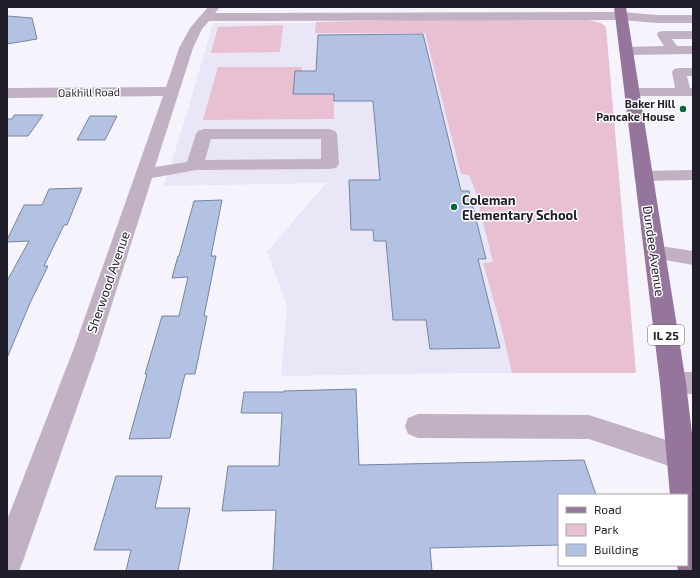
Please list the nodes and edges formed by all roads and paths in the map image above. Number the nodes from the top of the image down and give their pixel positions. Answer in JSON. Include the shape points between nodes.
{"nodes":[{"id":1,"x":693,"y":8,"type":"edge"},
{"id":2,"x":620,"y":11,"type":"edge"},
{"id":3,"x":210,"y":12,"type":"edge"},
{"id":4,"x":693,"y":19,"type":"edge"},
{"id":5,"x":693,"y":35,"type":"edge"},
{"id":6,"x":673,"y":50,"type":"junction"},
{"id":7,"x":693,"y":50,"type":"edge"},
{"id":8,"x":626,"y":51,"type":"junction"},
{"id":9,"x":693,"y":72,"type":"edge"},
{"id":10,"x":171,"y":91,"type":"junction"},
{"id":11,"x":632,"y":92,"type":"junction"},
{"id":12,"x":688,"y":92,"type":"edge"},
{"id":13,"x":7,"y":93,"type":"edge"},
{"id":14,"x":196,"y":165,"type":"junction"},
{"id":15,"x":144,"y":174,"type":"junction"},
{"id":16,"x":643,"y":176,"type":"junction"},
{"id":17,"x":691,"y":179,"type":"edge"},
{"id":18,"x":654,"y":252,"type":"junction"},
{"id":19,"x":693,"y":258,"type":"edge"},
{"id":20,"x":683,"y":383,"type":"edge"},
{"id":21,"x":418,"y":426,"type":"dead end"},
{"id":22,"x":681,"y":457,"type":"junction"},
{"id":23,"x":685,"y":494,"type":"edge"},
{"id":24,"x":688,"y":523,"type":"edge"},
{"id":25,"x":7,"y":561,"type":"edge"},
{"id":26,"x":693,"y":568,"type":"edge"}],
"edges":[{"from":1,"to":2,"type":"street"},
{"from":2,"to":3,"type":"street"},
{"from":2,"to":4,"type":"street","via":[[658,19]]},
{"from":2,"to":8,"type":"main road","name":"Dundee Avenue","number":"IL 25"},
{"from":3,"to":10,"type":"street","name":"Sherwood Avenue","via":[[188,42]]},
{"from":5,"to":6,"type":"street","via":[[663,35]]},
{"from":6,"to":7,"type":"street"},
{"from":6,"to":8,"type":"street"},
{"from":8,"to":11,"type":"main road","name":"Dundee Avenue","number":"IL 25"},
{"from":9,"to":12,"type":"street","via":[[679,72]]},
{"from":10,"to":13,"type":"street","name":"Oakhill Road"},
{"from":10,"to":15,"type":"street","name":"Sherwood Avenue"},
{"from":11,"to":12,"type":"street"},
{"from":11,"to":16,"type":"main road","name":"Dundee Avenue","number":"IL 25"},
{"from":14,"to":14,"type":"street","via":[[330,164],[329,134],[204,134]]},
{"from":14,"to":15,"type":"street"},
{"from":15,"to":25,"type":"street","name":"Sherwood Avenue","via":[[86,348]]},
{"from":16,"to":17,"type":"street"},
{"from":16,"to":18,"type":"main road","name":"Dundee Avenue","number":"IL 25"},
{"from":18,"to":19,"type":"street"},
{"from":18,"to":20,"type":"main road","name":"Dundee Avenue","number":"IL 25"},
{"from":20,"to":22,"type":"main road","name":"Dundee Avenue","number":"IL 25"},
{"from":21,"to":22,"type":"street","via":[[589,427]]},
{"from":22,"to":23,"type":"main road","name":"Dundee Avenue","number":"IL 25"},
{"from":24,"to":26,"type":"main road"}]}
